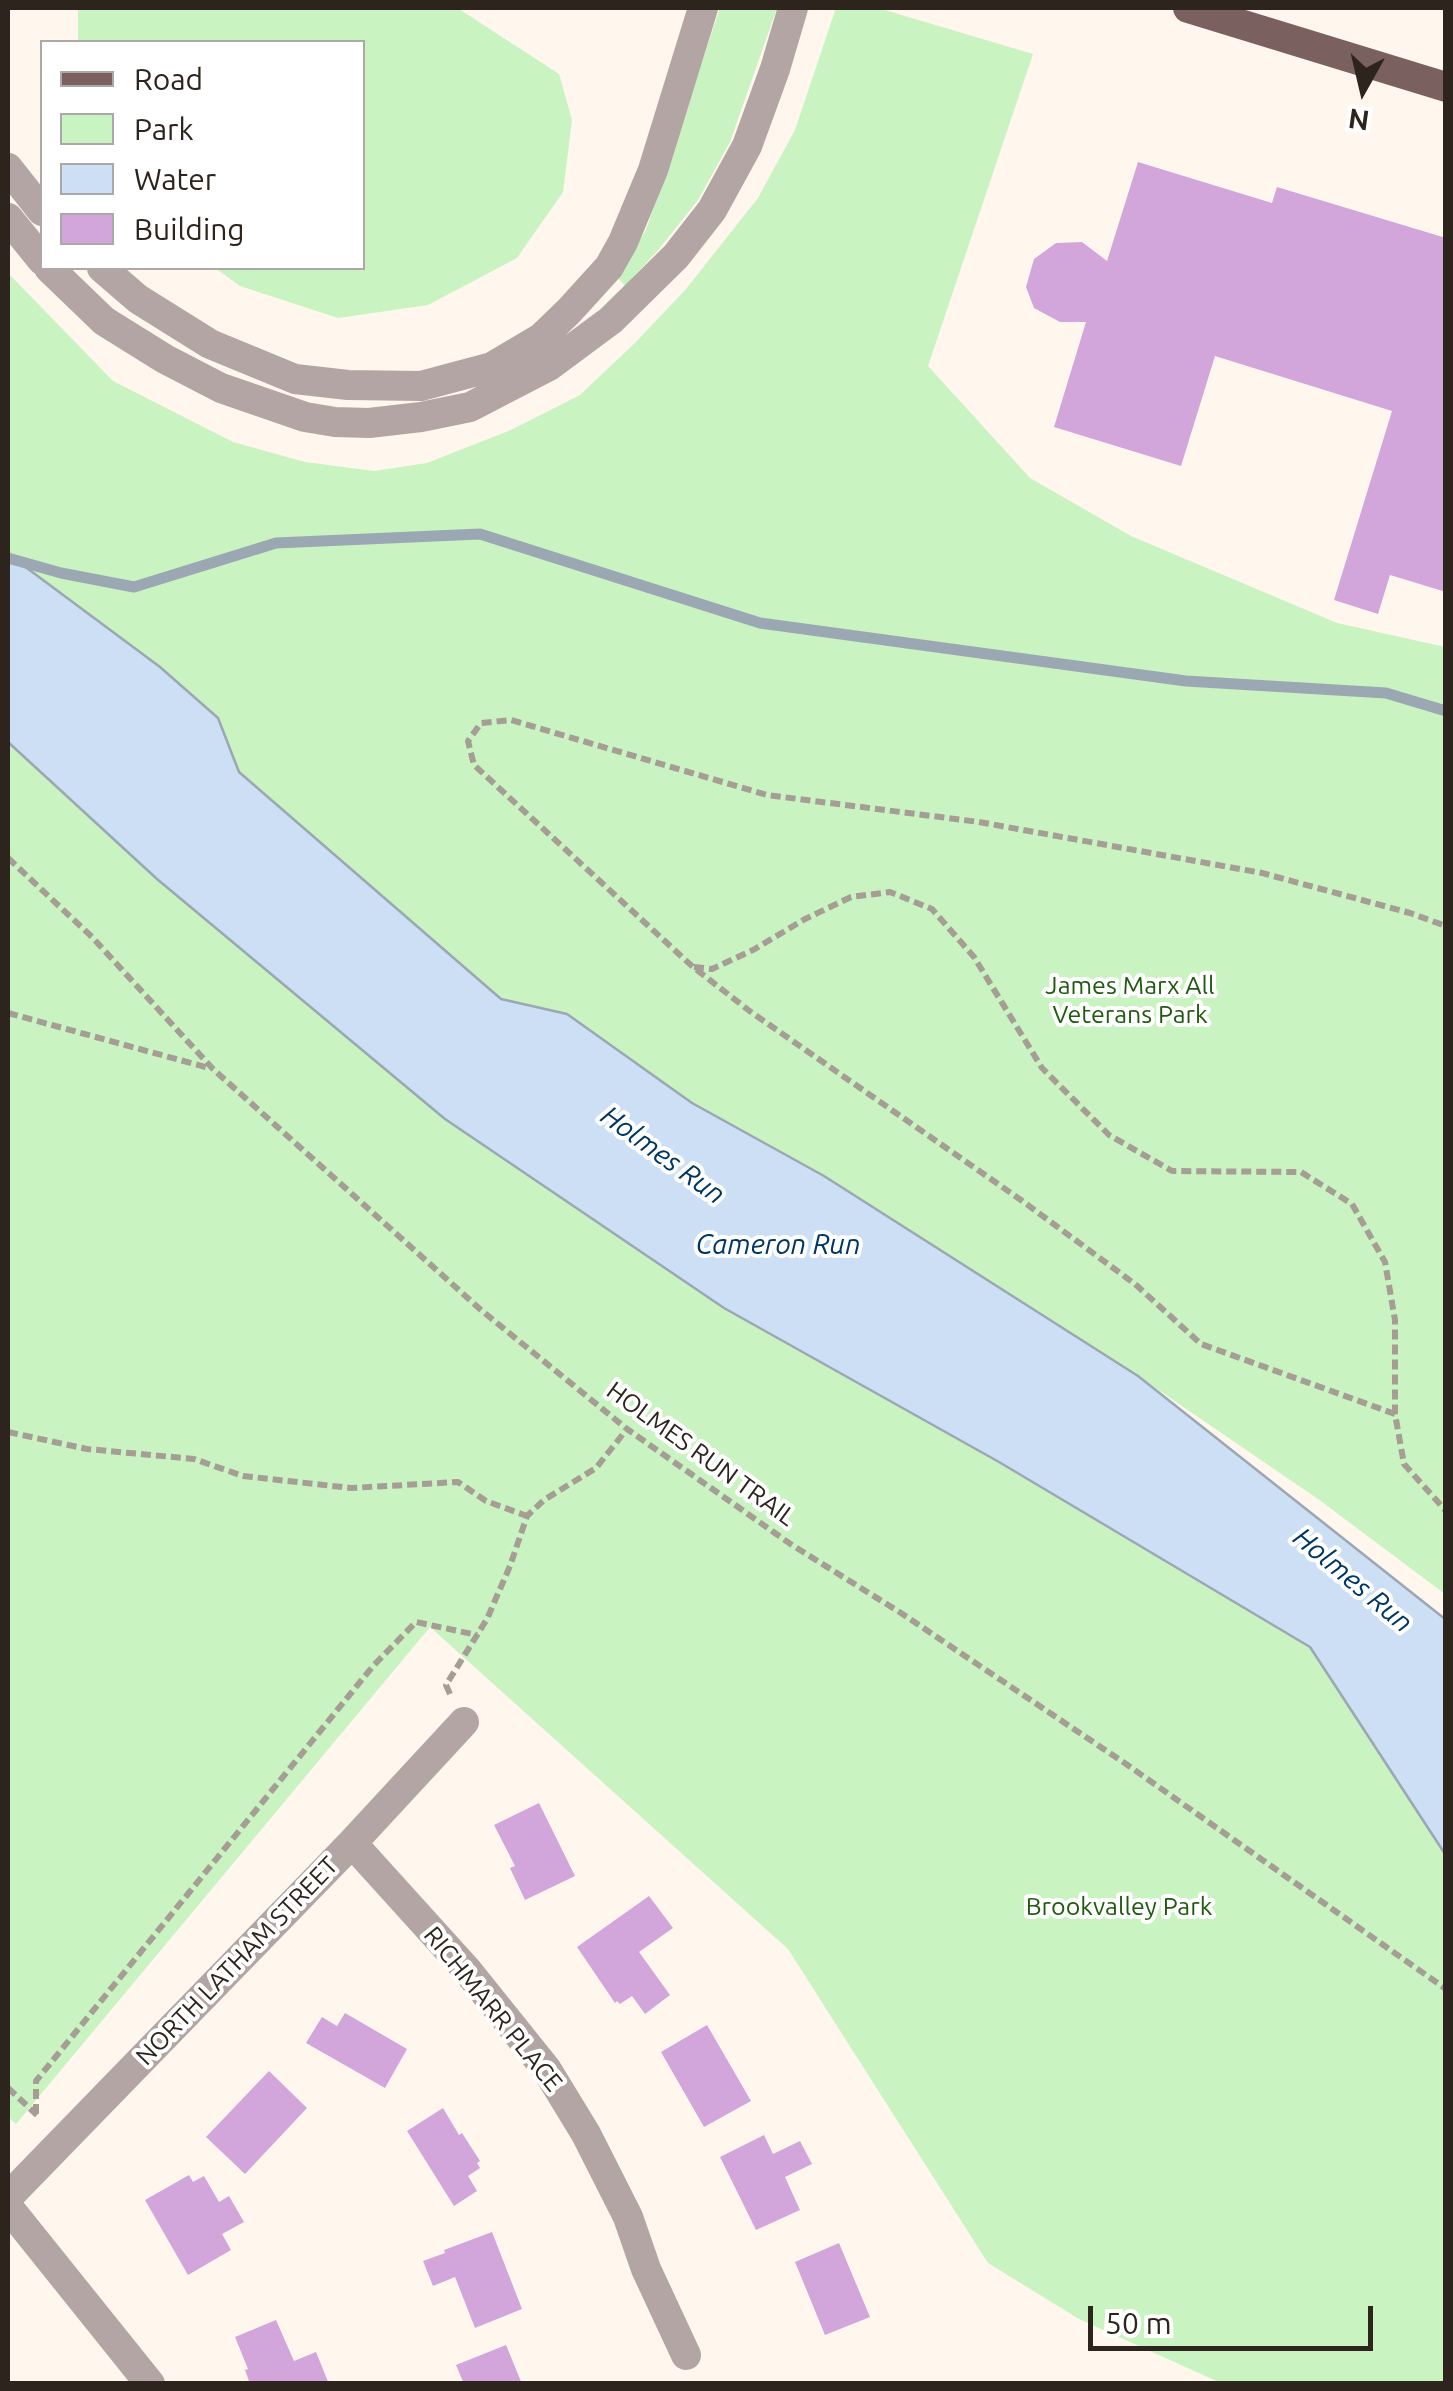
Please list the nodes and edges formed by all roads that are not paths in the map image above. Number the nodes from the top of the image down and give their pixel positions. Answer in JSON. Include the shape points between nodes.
{"nodes":[{"id":1,"x":703,"y":8,"type":"edge"},
{"id":2,"x":793,"y":8,"type":"edge"},
{"id":3,"x":1188,"y":8,"type":"edge"},
{"id":4,"x":1446,"y":87,"type":"edge"},
{"id":5,"x":8,"y":168,"type":"edge"},
{"id":6,"x":40,"y":208,"type":"edge"},
{"id":7,"x":8,"y":218,"type":"edge"},
{"id":8,"x":40,"y":258,"type":"edge"},
{"id":9,"x":51,"y":270,"type":"edge"},
{"id":10,"x":104,"y":270,"type":"edge"},
{"id":11,"x":464,"y":1722,"type":"road end"},
{"id":12,"x":352,"y":1843,"type":"junction"},
{"id":13,"x":8,"y":2197,"type":"edge"},
{"id":14,"x":8,"y":2207,"type":"edge"},
{"id":15,"x":686,"y":2355,"type":"dead end"},
{"id":16,"x":150,"y":2384,"type":"edge"}],
"edges":[{"from":1,"to":10,"type":"street","via":[[653,170],[609,267],[540,338],[492,367],[421,386],[296,379],[210,344]]},
{"from":2,"to":9,"type":"street","via":[[747,146],[712,210],[676,256],[611,320],[548,366],[470,406],[369,422],[305,417],[221,388],[166,359],[104,320]]},
{"from":3,"to":4,"type":"main road"},
{"from":5,"to":6,"type":"street"},
{"from":7,"to":8,"type":"street"},
{"from":11,"to":12,"type":"street","name":"NORTH LATHAM STREET"},
{"from":12,"to":13,"type":"street","name":"NORTH LATHAM STREET"},
{"from":12,"to":15,"type":"street","name":"RICHMARR PLACE","via":[[466,1968],[547,2070],[628,2217]]},
{"from":14,"to":16,"type":"street"}]}
